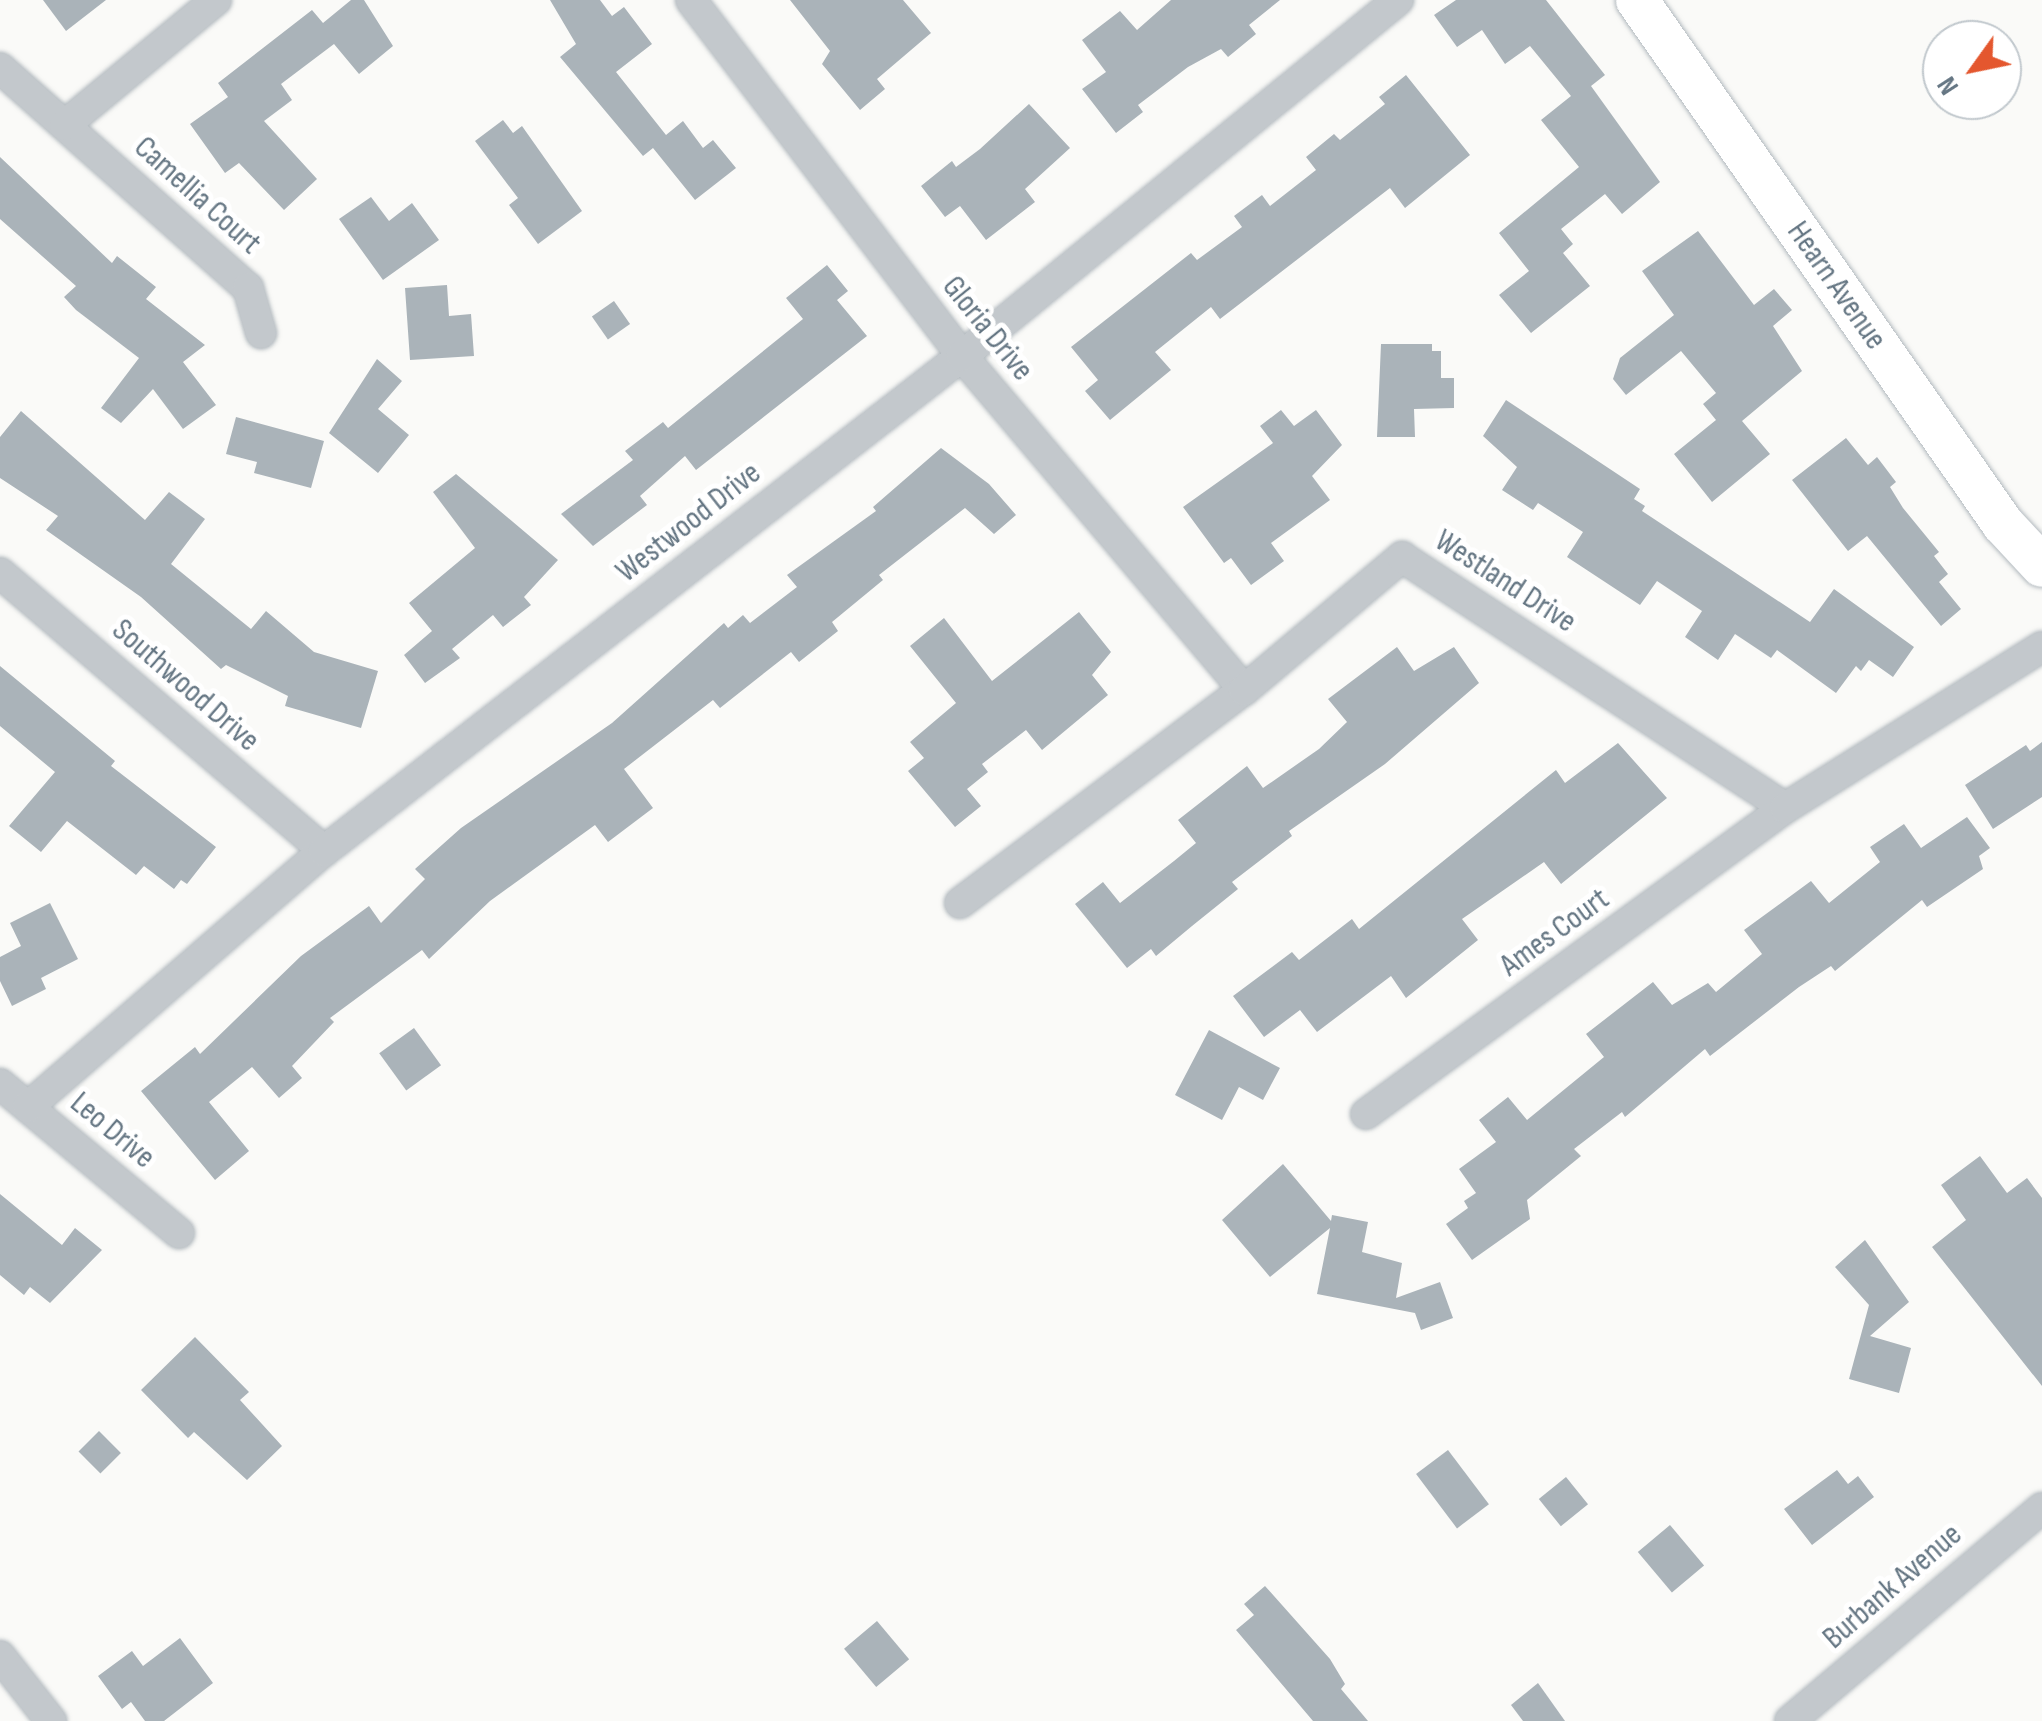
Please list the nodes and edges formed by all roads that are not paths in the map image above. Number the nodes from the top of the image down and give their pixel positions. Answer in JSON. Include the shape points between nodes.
{"nodes":[{"id":1,"x":216,"y":0,"type":"edge"},
{"id":2,"x":691,"y":0,"type":"edge"},
{"id":3,"x":1398,"y":0,"type":"edge"},
{"id":4,"x":1637,"y":0,"type":"edge"},
{"id":5,"x":0,"y":68,"type":"edge"},
{"id":6,"x":65,"y":125,"type":"junction"},
{"id":7,"x":261,"y":333,"type":"dead end"},
{"id":8,"x":962,"y":356,"type":"junction"},
{"id":9,"x":2042,"y":566,"type":"edge"},
{"id":10,"x":0,"y":573,"type":"edge"},
{"id":11,"x":2042,"y":647,"type":"edge"},
{"id":12,"x":1244,"y":690,"type":"junction"},
{"id":13,"x":1786,"y":808,"type":"junction"},
{"id":14,"x":324,"y":851,"type":"junction"},
{"id":15,"x":960,"y":902,"type":"dead end"},
{"id":16,"x":0,"y":1084,"type":"edge"},
{"id":17,"x":28,"y":1107,"type":"junction"},
{"id":18,"x":1366,"y":1114,"type":"dead end"},
{"id":19,"x":179,"y":1233,"type":"dead end"},
{"id":20,"x":2042,"y":1508,"type":"edge"},
{"id":21,"x":0,"y":1656,"type":"edge"},
{"id":22,"x":52,"y":1721,"type":"edge"},
{"id":23,"x":1790,"y":1721,"type":"edge"}],
"edges":[{"from":1,"to":6,"type":"street"},
{"from":2,"to":8,"type":"street","name":"Gloria Drive"},
{"from":3,"to":8,"type":"street","name":"Westwood Drive"},
{"from":4,"to":9,"type":"main road","name":"Hearn Avenue","via":[[2003,524]]},
{"from":5,"to":6,"type":"street","name":"Camellia Court"},
{"from":6,"to":7,"type":"street","name":"Camellia Court","via":[[248,288]]},
{"from":8,"to":12,"type":"street","name":"Gloria Drive"},
{"from":8,"to":14,"type":"street","name":"Westwood Drive"},
{"from":10,"to":14,"type":"street","name":"Southwood Drive"},
{"from":11,"to":13,"type":"street"},
{"from":12,"to":13,"type":"street","name":"Westland Drive","via":[[1402,557]]},
{"from":12,"to":15,"type":"street","name":"Westland Drive"},
{"from":13,"to":18,"type":"street","name":"Ames Court"},
{"from":14,"to":17,"type":"street","name":"Westwood Drive"},
{"from":16,"to":17,"type":"street","name":"Leo Drive"},
{"from":17,"to":19,"type":"street","name":"Leo Drive"},
{"from":20,"to":23,"type":"street","name":"Burbank Avenue"},
{"from":21,"to":22,"type":"street"}]}
